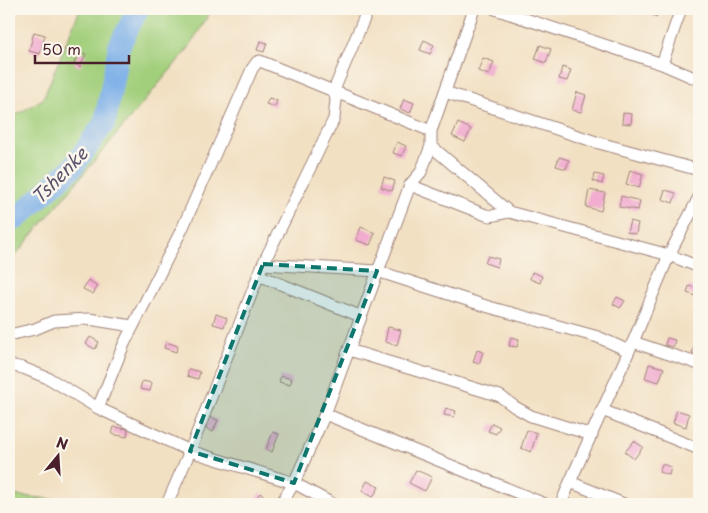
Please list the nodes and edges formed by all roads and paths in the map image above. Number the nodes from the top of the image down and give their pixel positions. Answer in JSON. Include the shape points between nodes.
{"nodes":[{"id":1,"x":368,"y":9,"type":"edge"},
{"id":2,"x":474,"y":9,"type":"edge"},
{"id":3,"x":495,"y":9,"type":"edge"},
{"id":4,"x":682,"y":9,"type":"edge"},
{"id":5,"x":662,"y":64,"type":"junction"},
{"id":6,"x":699,"y":80,"type":"edge"},
{"id":7,"x":334,"y":90,"type":"junction"},
{"id":8,"x":445,"y":92,"type":"junction"},
{"id":9,"x":431,"y":131,"type":"junction"},
{"id":10,"x":431,"y":146,"type":"junction"},
{"id":11,"x":699,"y":170,"type":"edge"},
{"id":12,"x":410,"y":185,"type":"junction"},
{"id":13,"x":699,"y":197,"type":"edge"},
{"id":14,"x":509,"y":212,"type":"junction"},
{"id":15,"x":669,"y":255,"type":"junction"},
{"id":16,"x":699,"y":267,"type":"edge"},
{"id":17,"x":261,"y":270,"type":"junction"},
{"id":18,"x":377,"y":271,"type":"junction"},
{"id":19,"x":360,"y":316,"type":"junction"},
{"id":20,"x":132,"y":326,"type":"junction"},
{"id":21,"x":9,"y":335,"type":"edge"},
{"id":22,"x":631,"y":346,"type":"junction"},
{"id":23,"x":349,"y":350,"type":"junction"},
{"id":24,"x":699,"y":364,"type":"edge"},
{"id":25,"x":9,"y":365,"type":"edge"},
{"id":26,"x":98,"y":408,"type":"junction"},
{"id":27,"x":602,"y":410,"type":"junction"},
{"id":28,"x":325,"y":414,"type":"junction"},
{"id":29,"x":592,"y":435,"type":"junction"},
{"id":30,"x":699,"y":449,"type":"edge"},
{"id":31,"x":190,"y":451,"type":"junction"},
{"id":32,"x":570,"y":482,"type":"junction"},
{"id":33,"x":294,"y":483,"type":"junction"},
{"id":34,"x":167,"y":504,"type":"edge"},
{"id":35,"x":282,"y":504,"type":"edge"},
{"id":36,"x":333,"y":504,"type":"edge"},
{"id":37,"x":545,"y":504,"type":"edge"},
{"id":38,"x":561,"y":504,"type":"edge"},
{"id":39,"x":624,"y":504,"type":"edge"}],
"edges":[{"from":1,"to":7,"type":"street"},
{"from":2,"to":8,"type":"street"},
{"from":3,"to":5,"type":"street"},
{"from":4,"to":5,"type":"street"},
{"from":5,"to":6,"type":"street"},
{"from":7,"to":9,"type":"street"},
{"from":7,"to":17,"type":"street","via":[[334,119]]},
{"from":7,"to":20,"type":"street","via":[[260,61],[255,64],[183,227]]},
{"from":8,"to":9,"type":"street"},
{"from":8,"to":11,"type":"street","via":[[599,143]]},
{"from":9,"to":10,"type":"street"},
{"from":10,"to":12,"type":"street","via":[[421,172]]},
{"from":10,"to":14,"type":"street"},
{"from":12,"to":14,"type":"street","via":[[486,215]]},
{"from":12,"to":18,"type":"street"},
{"from":13,"to":15,"type":"street"},
{"from":14,"to":15,"type":"street"},
{"from":15,"to":16,"type":"street"},
{"from":15,"to":22,"type":"street"},
{"from":17,"to":18,"type":"street"},
{"from":17,"to":19,"type":"street"},
{"from":17,"to":31,"type":"street"},
{"from":18,"to":19,"type":"street"},
{"from":18,"to":22,"type":"street","via":[[489,307]]},
{"from":19,"to":23,"type":"street"},
{"from":20,"to":21,"type":"street","via":[[89,319],[54,321]]},
{"from":20,"to":26,"type":"street"},
{"from":22,"to":24,"type":"street"},
{"from":22,"to":27,"type":"street"},
{"from":23,"to":28,"type":"street"},
{"from":23,"to":29,"type":"street","via":[[500,396],[532,416]]},
{"from":25,"to":26,"type":"street","via":[[50,379]]},
{"from":26,"to":31,"type":"street"},
{"from":27,"to":29,"type":"street"},
{"from":27,"to":30,"type":"street"},
{"from":28,"to":33,"type":"street"},
{"from":28,"to":37,"type":"street"},
{"from":29,"to":32,"type":"street"},
{"from":31,"to":33,"type":"street"},
{"from":31,"to":34,"type":"street"},
{"from":32,"to":38,"type":"street"},
{"from":32,"to":39,"type":"street"},
{"from":33,"to":35,"type":"street"},
{"from":33,"to":36,"type":"street"}]}
